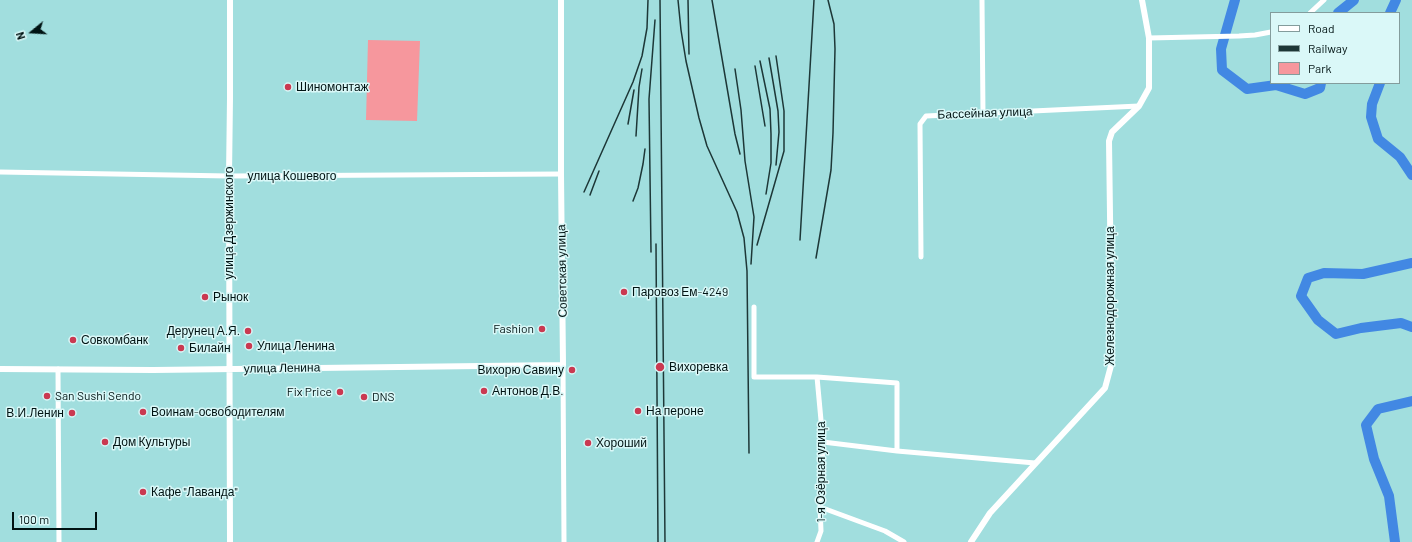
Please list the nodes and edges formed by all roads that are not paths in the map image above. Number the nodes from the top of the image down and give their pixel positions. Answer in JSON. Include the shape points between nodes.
{"nodes":[{"id":1,"x":230,"y":0,"type":"edge"},
{"id":2,"x":561,"y":0,"type":"edge"},
{"id":3,"x":982,"y":0,"type":"edge"},
{"id":4,"x":1142,"y":0,"type":"edge"},
{"id":5,"x":1324,"y":0,"type":"edge"},
{"id":6,"x":1311,"y":12,"type":"edge"},
{"id":7,"x":1270,"y":32,"type":"edge"},
{"id":8,"x":1149,"y":38,"type":"junction"},
{"id":9,"x":1139,"y":106,"type":"junction"},
{"id":10,"x":983,"y":114,"type":"junction"},
{"id":11,"x":0,"y":172,"type":"edge"},
{"id":12,"x":561,"y":174,"type":"junction"},
{"id":13,"x":228,"y":176,"type":"junction"},
{"id":14,"x":921,"y":257,"type":"dead end"},
{"id":15,"x":754,"y":306,"type":"dead end"},
{"id":16,"x":563,"y":365,"type":"junction"},
{"id":17,"x":0,"y":369,"type":"edge"},
{"id":18,"x":58,"y":369,"type":"junction"},
{"id":19,"x":229,"y":369,"type":"junction"},
{"id":20,"x":817,"y":377,"type":"junction"},
{"id":21,"x":823,"y":442,"type":"junction"},
{"id":22,"x":897,"y":451,"type":"junction"},
{"id":23,"x":1035,"y":463,"type":"junction"},
{"id":24,"x":820,"y":506,"type":"junction"},
{"id":25,"x":59,"y":542,"type":"edge"},
{"id":26,"x":230,"y":542,"type":"edge"},
{"id":27,"x":564,"y":542,"type":"edge"},
{"id":28,"x":817,"y":542,"type":"edge"},
{"id":29,"x":904,"y":542,"type":"edge"},
{"id":30,"x":970,"y":542,"type":"edge"}],
"edges":[{"from":1,"to":13,"type":"street","name":"улица Дзержинского"},
{"from":2,"to":12,"type":"street","name":"Советская улица"},
{"from":3,"to":10,"type":"street"},
{"from":4,"to":8,"type":"street","name":"Железнодорожная улица"},
{"from":5,"to":6,"type":"street"},
{"from":7,"to":8,"type":"street","via":[[1239,36]]},
{"from":8,"to":9,"type":"street","name":"Железнодорожная улица","via":[[1149,88]]},
{"from":9,"to":10,"type":"street","name":"Бассейная улица"},
{"from":9,"to":23,"type":"street","name":"Железнодорожная улица","via":[[1112,132],[1109,141],[1112,362],[1105,388]]},
{"from":10,"to":14,"type":"street","name":"Бассейная улица","via":[[926,116],[920,124]]},
{"from":11,"to":13,"type":"street","name":"улица Кошевого"},
{"from":12,"to":13,"type":"street","name":"улица Кошевого"},
{"from":12,"to":16,"type":"street","name":"Советская улица"},
{"from":13,"to":19,"type":"street","name":"улица Дзержинского"},
{"from":15,"to":20,"type":"street","via":[[754,377]]},
{"from":16,"to":19,"type":"street","name":"улица Ленина"},
{"from":16,"to":27,"type":"street","name":"Советская улица"},
{"from":17,"to":18,"type":"street","name":"улица Ленина"},
{"from":18,"to":19,"type":"street","name":"улица Ленина"},
{"from":18,"to":25,"type":"street"},
{"from":19,"to":26,"type":"street","name":"улица Дзержинского"},
{"from":20,"to":21,"type":"street","name":"1-я Озёрная улица"},
{"from":20,"to":22,"type":"street","via":[[897,383]]},
{"from":21,"to":22,"type":"street"},
{"from":21,"to":24,"type":"street","name":"1-я Озёрная улица"},
{"from":22,"to":23,"type":"street"},
{"from":23,"to":30,"type":"street","name":"Железнодорожная улица","via":[[990,513]]},
{"from":24,"to":28,"type":"street","name":"1-я Озёрная улица","via":[[821,531]]},
{"from":24,"to":29,"type":"street","via":[[885,530]]}]}
